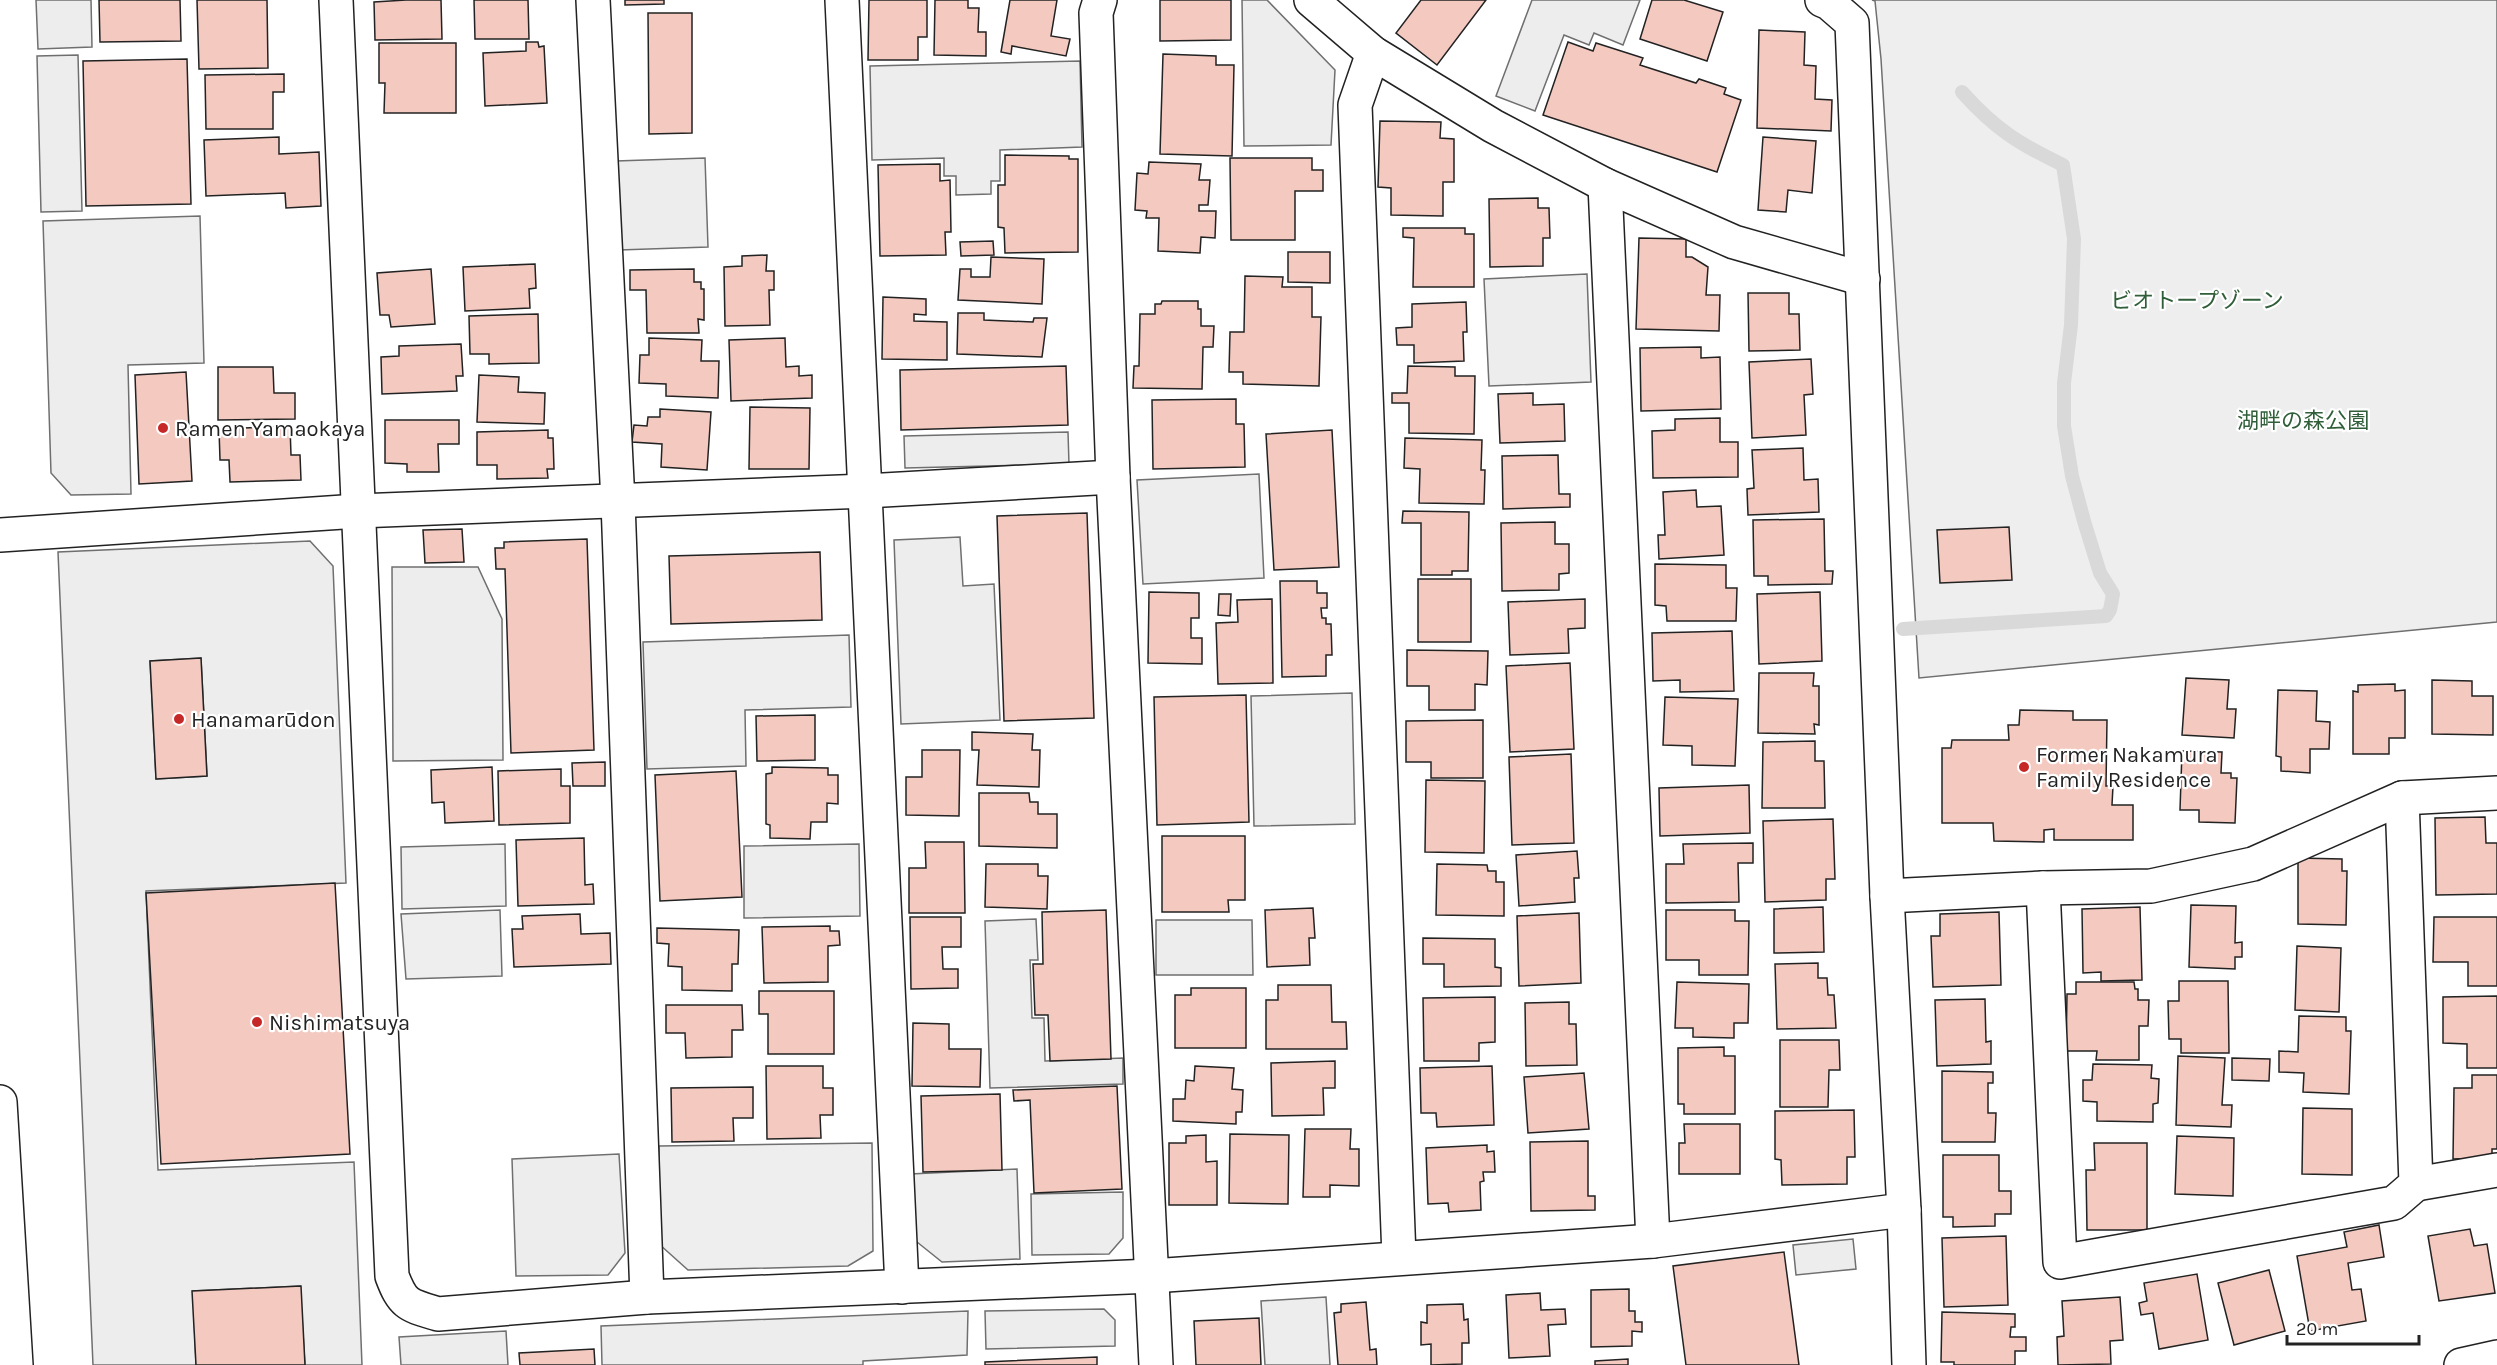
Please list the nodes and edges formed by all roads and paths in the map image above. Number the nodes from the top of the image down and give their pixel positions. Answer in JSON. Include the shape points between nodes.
{"nodes":[{"id":1,"x":336,"y":0,"type":"edge"},
{"id":2,"x":593,"y":0,"type":"edge"},
{"id":3,"x":842,"y":0,"type":"edge"},
{"id":4,"x":1100,"y":0,"type":"edge"},
{"id":5,"x":1311,"y":0,"type":"edge"},
{"id":6,"x":1822,"y":0,"type":"edge"},
{"id":7,"x":1373,"y":53,"type":"junction"},
{"id":8,"x":1605,"y":185,"type":"junction"},
{"id":9,"x":1863,"y":279,"type":"junction"},
{"id":10,"x":1113,"y":477,"type":"junction"},
{"id":11,"x":866,"y":491,"type":"junction"},
{"id":12,"x":618,"y":502,"type":"junction"},
{"id":13,"x":358,"y":511,"type":"junction"},
{"id":14,"x":0,"y":535,"type":"edge"},
{"id":15,"x":2497,"y":793,"type":"edge"},
{"id":16,"x":2402,"y":798,"type":"junction"},
{"id":17,"x":2043,"y":888,"type":"junction"},
{"id":18,"x":1887,"y":896,"type":"junction"},
{"id":19,"x":0,"y":1102,"type":"edge"},
{"id":20,"x":2497,"y":1170,"type":"edge"},
{"id":21,"x":2416,"y":1184,"type":"junction"},
{"id":22,"x":1904,"y":1210,"type":"junction"},
{"id":23,"x":1653,"y":1241,"type":"junction"},
{"id":24,"x":1399,"y":1257,"type":"junction"},
{"id":25,"x":1152,"y":1276,"type":"junction"},
{"id":26,"x":902,"y":1287,"type":"junction"},
{"id":27,"x":647,"y":1297,"type":"junction"},
{"id":28,"x":2497,"y":1357,"type":"edge"},
{"id":29,"x":16,"y":1365,"type":"edge"},
{"id":30,"x":1156,"y":1365,"type":"edge"},
{"id":31,"x":1909,"y":1365,"type":"edge"},
{"id":32,"x":2461,"y":1365,"type":"edge"}],
"edges":[{"from":1,"to":13,"type":"street"},
{"from":2,"to":12,"type":"street"},
{"from":3,"to":11,"type":"street"},
{"from":4,"to":10,"type":"street","via":[[1096,13]]},
{"from":5,"to":7,"type":"street"},
{"from":6,"to":9,"type":"street","via":[[1852,22]]},
{"from":7,"to":8,"type":"street","via":[[1493,126]]},
{"from":7,"to":24,"type":"street","via":[[1354,105]]},
{"from":8,"to":9,"type":"street","via":[[1734,242]]},
{"from":8,"to":23,"type":"street"},
{"from":9,"to":18,"type":"street"},
{"from":10,"to":11,"type":"street"},
{"from":10,"to":25,"type":"street"},
{"from":11,"to":12,"type":"street"},
{"from":11,"to":26,"type":"street"},
{"from":12,"to":13,"type":"street"},
{"from":12,"to":27,"type":"street"},
{"from":13,"to":14,"type":"street"},
{"from":13,"to":27,"type":"street","via":[[392,1276],[400,1297],[438,1314]]},
{"from":15,"to":16,"type":"street"},
{"from":16,"to":17,"type":"street","via":[[2253,864],[2151,886]]},
{"from":16,"to":21,"type":"street"},
{"from":17,"to":18,"type":"street"},
{"from":17,"to":21,"type":"street","via":[[2060,1262],[2394,1203]]},
{"from":18,"to":22,"type":"street"},
{"from":19,"to":29,"type":"street"},
{"from":20,"to":21,"type":"street"},
{"from":22,"to":23,"type":"street"},
{"from":22,"to":31,"type":"street"},
{"from":23,"to":24,"type":"street"},
{"from":24,"to":25,"type":"street"},
{"from":25,"to":26,"type":"street"},
{"from":25,"to":30,"type":"street"},
{"from":26,"to":27,"type":"street"},
{"from":28,"to":32,"type":"street"}]}
